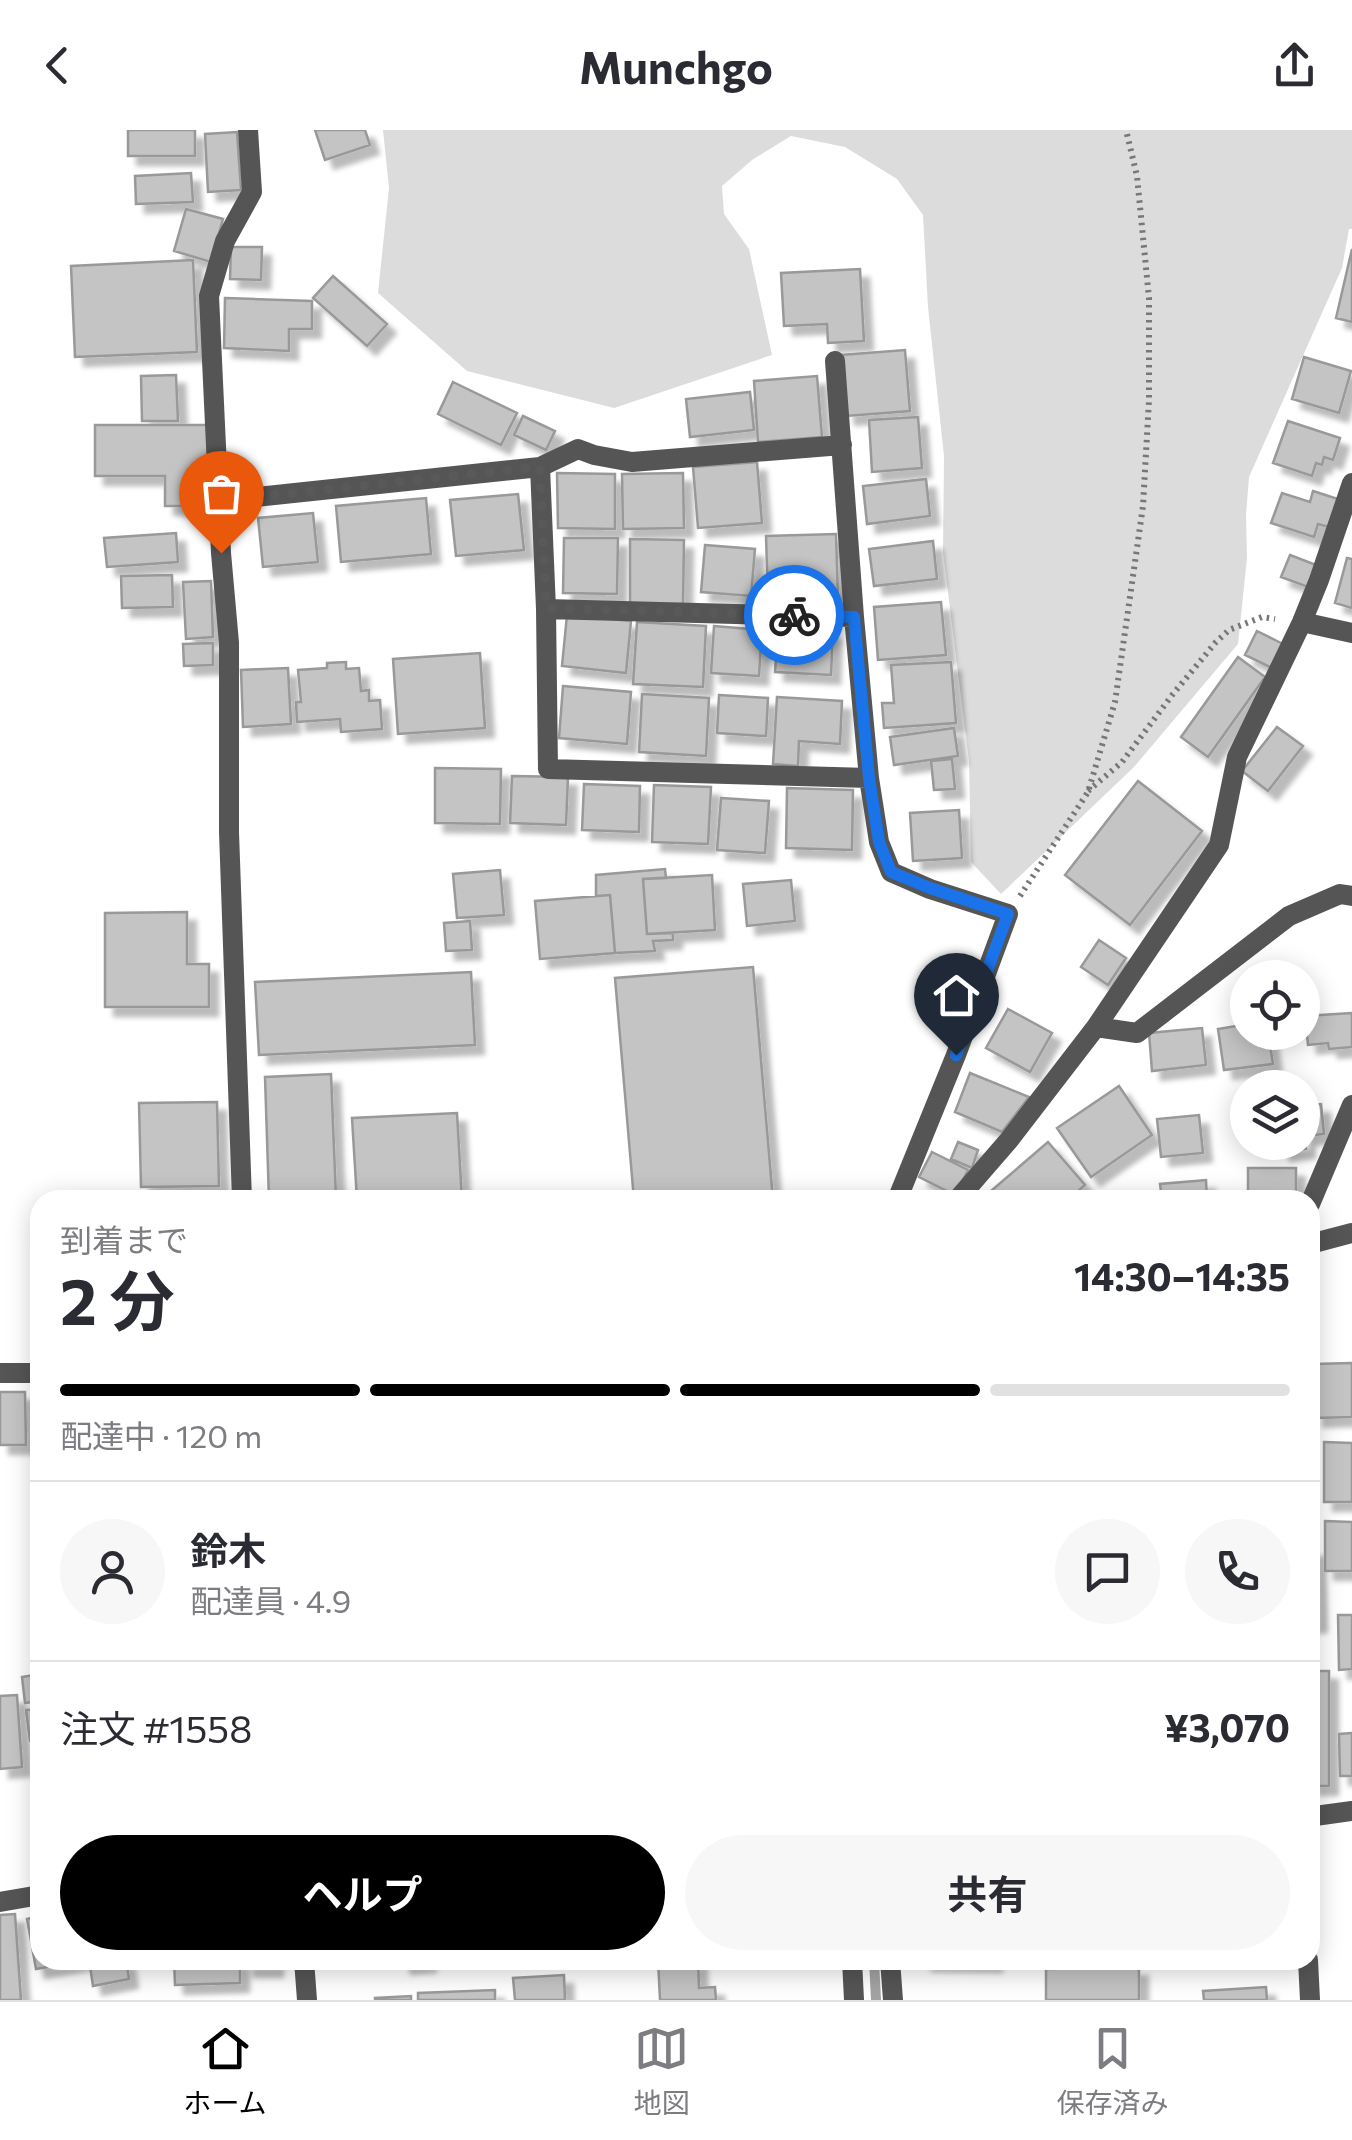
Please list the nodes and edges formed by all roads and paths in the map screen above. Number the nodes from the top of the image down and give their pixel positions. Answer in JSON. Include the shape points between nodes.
{"nodes":[{"id":1,"x":248,"y":130,"type":"edge"},
{"id":2,"x":1126,"y":130,"type":"edge"},
{"id":3,"x":836,"y":362,"type":"dead end"},
{"id":4,"x":842,"y":445,"type":"junction"},
{"id":5,"x":540,"y":467,"type":"junction"},
{"id":6,"x":1352,"y":484,"type":"edge"},
{"id":7,"x":219,"y":501,"type":"junction"},
{"id":8,"x":546,"y":608,"type":"junction"},
{"id":9,"x":854,"y":617,"type":"junction"},
{"id":10,"x":1302,"y":622,"type":"junction"},
{"id":11,"x":1352,"y":634,"type":"edge"},
{"id":12,"x":869,"y":778,"type":"junction"},
{"id":13,"x":1088,"y":792,"type":"junction"},
{"id":14,"x":1352,"y":896,"type":"edge"},
{"id":15,"x":1008,"y":914,"type":"junction"},
{"id":16,"x":1096,"y":1027,"type":"junction"},
{"id":17,"x":1352,"y":1105,"type":"edge"},
{"id":18,"x":242,"y":1190,"type":"edge"},
{"id":19,"x":901,"y":1190,"type":"edge"},
{"id":20,"x":965,"y":1190,"type":"edge"},
{"id":21,"x":1316,"y":1190,"type":"edge"},
{"id":22,"x":1352,"y":1234,"type":"edge"},
{"id":23,"x":1320,"y":1242,"type":"edge"},
{"id":24,"x":0,"y":1373,"type":"edge"},
{"id":25,"x":30,"y":1373,"type":"edge"},
{"id":26,"x":1352,"y":1811,"type":"edge"},
{"id":27,"x":1320,"y":1815,"type":"edge"},
{"id":28,"x":30,"y":1898,"type":"edge"},
{"id":29,"x":0,"y":1902,"type":"edge"},
{"id":30,"x":304,"y":1970,"type":"edge"},
{"id":31,"x":852,"y":1970,"type":"edge"},
{"id":32,"x":891,"y":1970,"type":"edge"},
{"id":33,"x":1308,"y":1970,"type":"edge"},
{"id":34,"x":306,"y":2000,"type":"edge"},
{"id":35,"x":854,"y":2000,"type":"edge"},
{"id":36,"x":893,"y":2000,"type":"edge"},
{"id":37,"x":1310,"y":2000,"type":"edge"}],
"edges":[{"from":1,"to":7,"type":"street","via":[[252,192],[225,240],[209,296]]},
{"from":2,"to":13,"type":"path","via":[[1149,298],[1144,506],[1115,702]]},
{"from":3,"to":4,"type":"street"},
{"from":4,"to":5,"type":"street","via":[[632,462],[578,449]]},
{"from":4,"to":9,"type":"street"},
{"from":5,"to":7,"type":"street"},
{"from":5,"to":8,"type":"street"},
{"from":6,"to":10,"type":"street"},
{"from":7,"to":18,"type":"street","via":[[229,642]]},
{"from":8,"to":9,"type":"street"},
{"from":8,"to":12,"type":"street","via":[[548,768]]},
{"from":9,"to":12,"type":"street"},
{"from":10,"to":11,"type":"street"},
{"from":10,"to":13,"type":"path","via":[[1262,617],[1229,630],[1122,762]]},
{"from":10,"to":16,"type":"street","via":[[1237,757],[1220,845]]},
{"from":12,"to":15,"type":"street","via":[[891,872]]},
{"from":13,"to":15,"type":"path"},
{"from":14,"to":16,"type":"street","via":[[1340,894],[1288,916],[1137,1033]]},
{"from":15,"to":19,"type":"street"},
{"from":16,"to":20,"type":"street"},
{"from":17,"to":21,"type":"street"},
{"from":22,"to":23,"type":"street"},
{"from":24,"to":25,"type":"street"},
{"from":26,"to":27,"type":"street"},
{"from":28,"to":29,"type":"street"},
{"from":30,"to":34,"type":"street"},
{"from":31,"to":35,"type":"street"},
{"from":32,"to":36,"type":"street"},
{"from":33,"to":37,"type":"street"}]}
